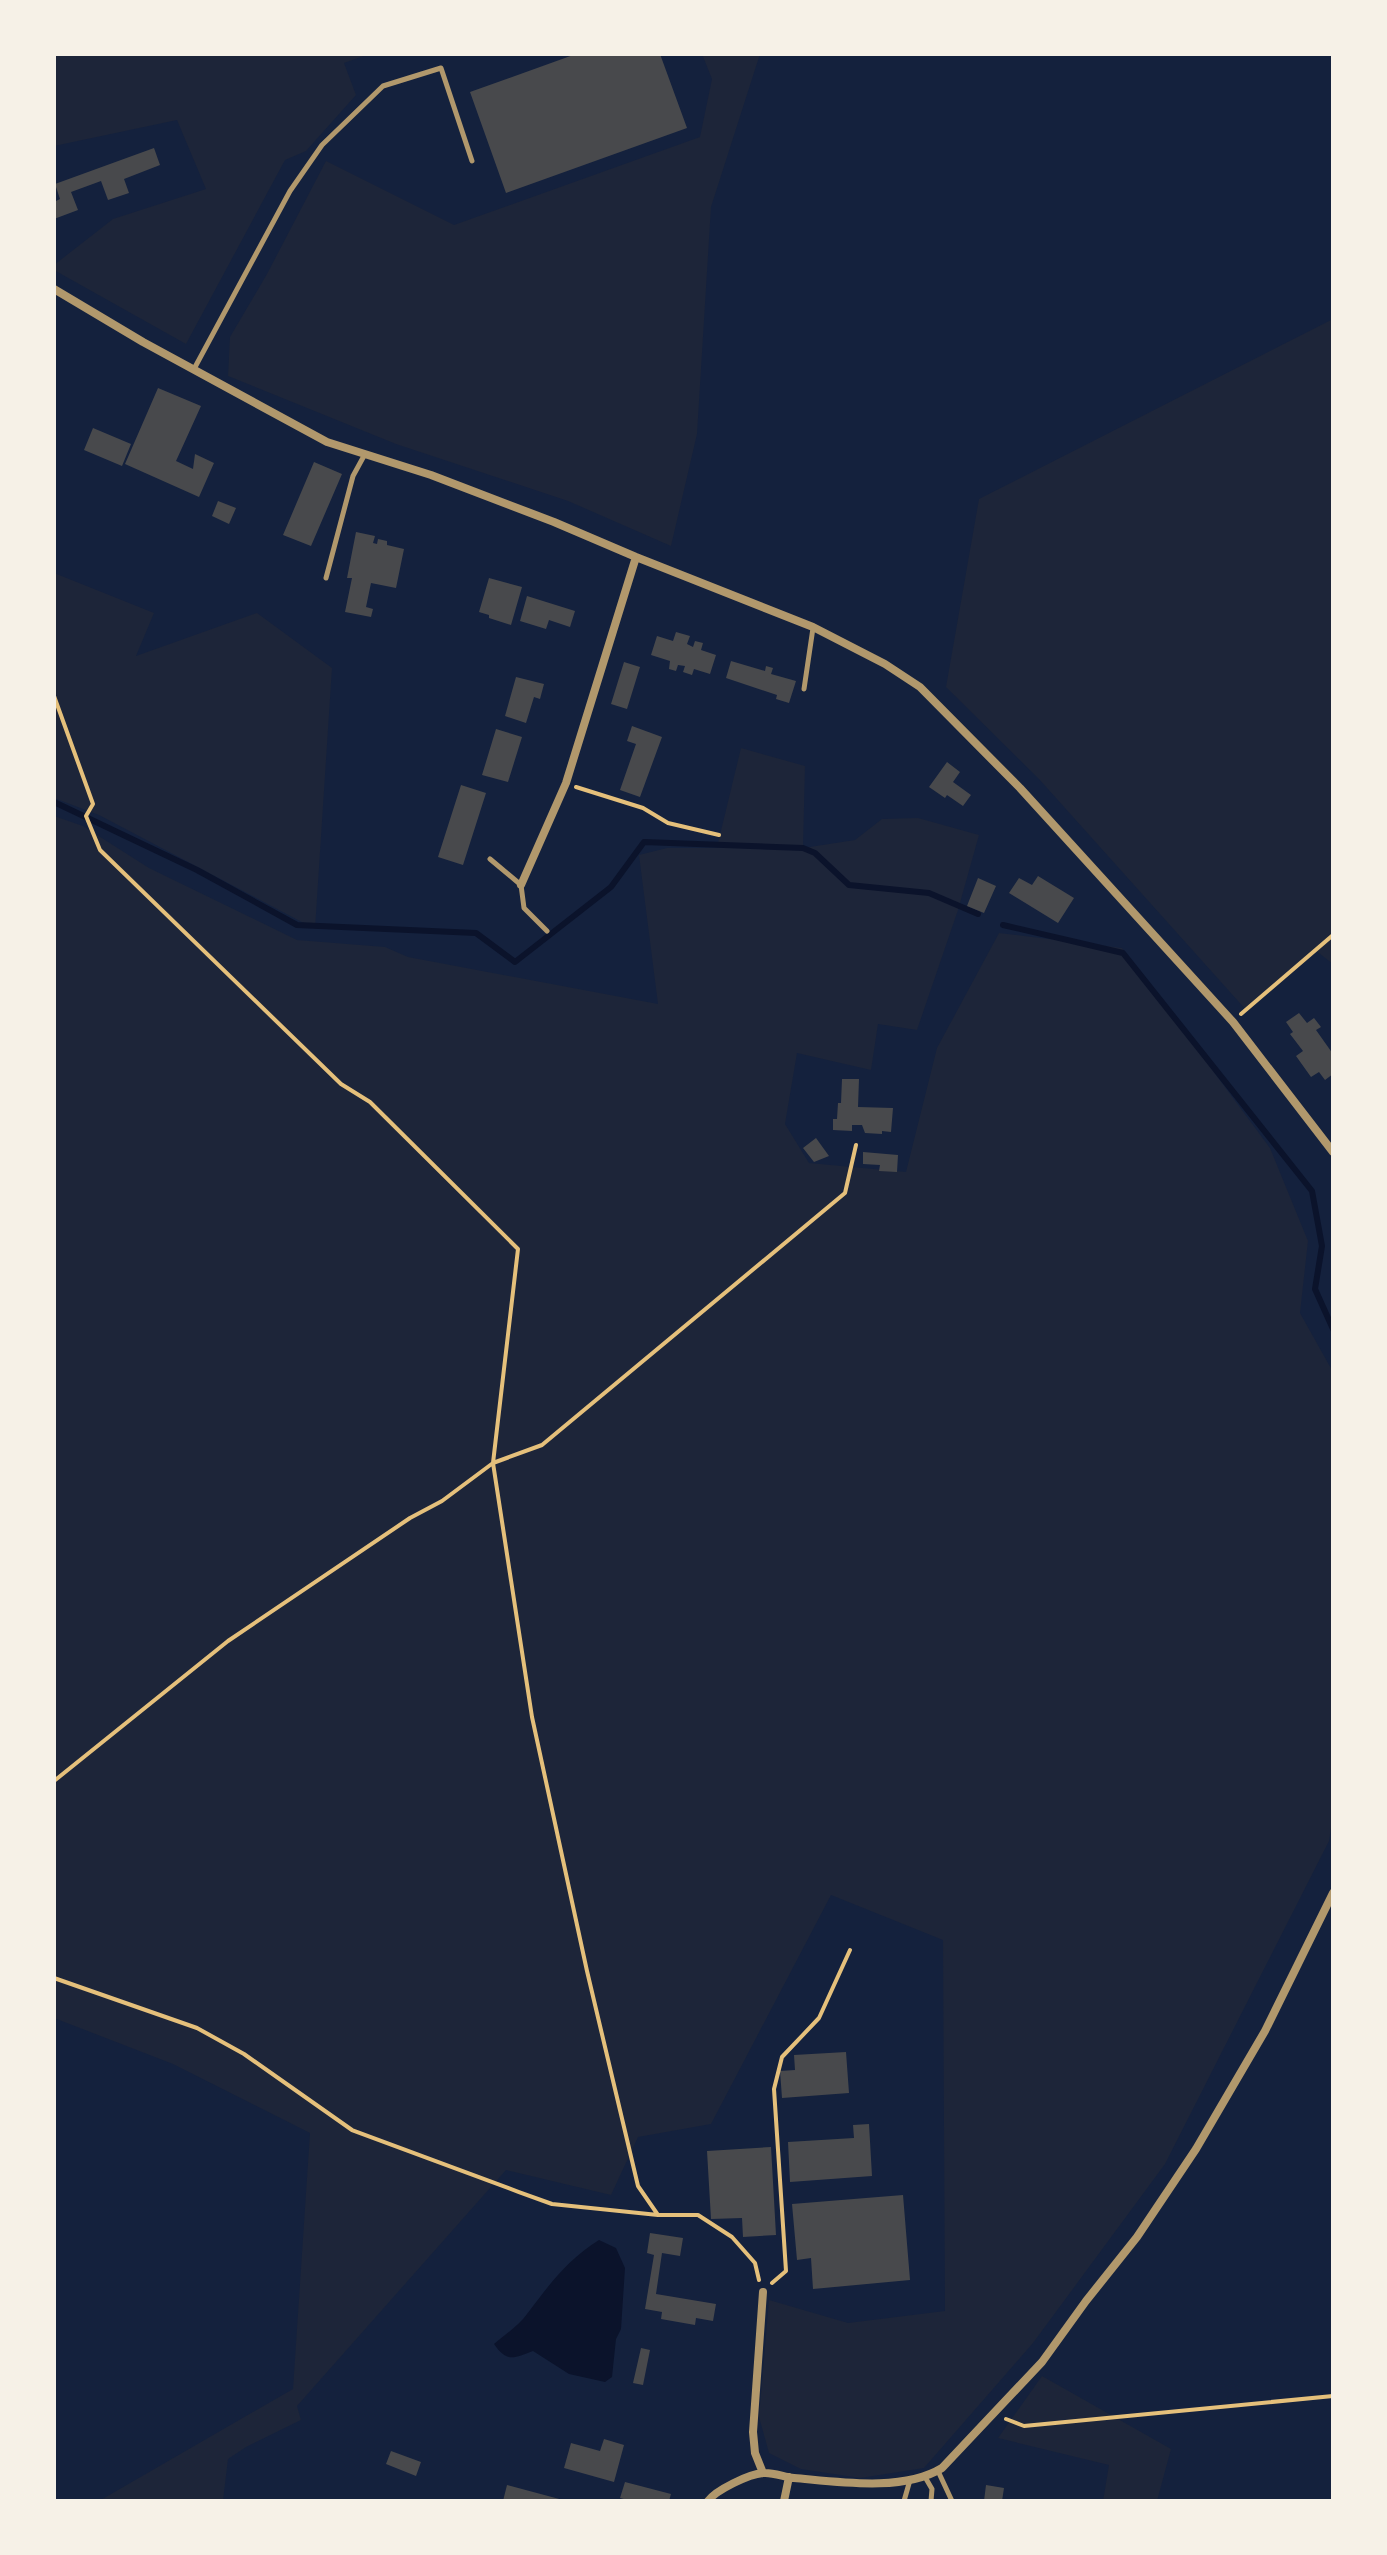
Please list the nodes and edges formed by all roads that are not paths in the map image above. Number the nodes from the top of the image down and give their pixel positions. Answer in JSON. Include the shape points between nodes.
{"nodes":[{"id":1,"x":472,"y":161,"type":"dead end"},
{"id":2,"x":54,"y":289,"type":"edge"},
{"id":3,"x":193,"y":370,"type":"junction"},
{"id":4,"x":365,"y":454,"type":"junction"},
{"id":5,"x":636,"y":557,"type":"junction"},
{"id":6,"x":326,"y":578,"type":"dead end"},
{"id":7,"x":813,"y":627,"type":"junction"},
{"id":8,"x":804,"y":689,"type":"dead end"},
{"id":9,"x":490,"y":859,"type":"dead end"},
{"id":10,"x":521,"y":885,"type":"junction"},
{"id":11,"x":547,"y":931,"type":"dead end"},
{"id":12,"x":1333,"y":1152,"type":"edge"},
{"id":13,"x":1333,"y":1893,"type":"edge"},
{"id":14,"x":763,"y":2292,"type":"road end"},
{"id":15,"x":938,"y":2471,"type":"junction"},
{"id":16,"x":763,"y":2473,"type":"junction"},
{"id":17,"x":789,"y":2477,"type":"junction"},
{"id":18,"x":925,"y":2477,"type":"junction"},
{"id":19,"x":910,"y":2480,"type":"junction"},
{"id":20,"x":708,"y":2501,"type":"edge"},
{"id":21,"x":784,"y":2501,"type":"edge"},
{"id":22,"x":904,"y":2501,"type":"edge"},
{"id":23,"x":931,"y":2501,"type":"edge"},
{"id":24,"x":952,"y":2501,"type":"edge"}],
"edges":[{"from":1,"to":3,"type":"lane","via":[[441,68],[383,86],[322,145],[290,191]]},
{"from":2,"to":3,"type":"street"},
{"from":3,"to":4,"type":"street","via":[[327,442]]},
{"from":4,"to":5,"type":"street"},
{"from":4,"to":6,"type":"lane","via":[[353,476]]},
{"from":5,"to":7,"type":"street"},
{"from":5,"to":10,"type":"street","via":[[566,783]]},
{"from":7,"to":8,"type":"lane"},
{"from":7,"to":12,"type":"street","via":[[885,664],[942,707],[1233,1022]]},
{"from":9,"to":10,"type":"lane"},
{"from":10,"to":11,"type":"lane","via":[[524,908]]},
{"from":13,"to":15,"type":"street","via":[[1265,2031],[1137,2237],[1042,2362]]},
{"from":14,"to":16,"type":"street","via":[[753,2432]]},
{"from":15,"to":18,"type":"street"},
{"from":15,"to":24,"type":"lane"},
{"from":16,"to":17,"type":"street"},
{"from":16,"to":20,"type":"street"},
{"from":17,"to":19,"type":"street","via":[[860,2484]]},
{"from":17,"to":21,"type":"street"},
{"from":18,"to":19,"type":"street"},
{"from":18,"to":23,"type":"lane"},
{"from":19,"to":22,"type":"lane"}]}
